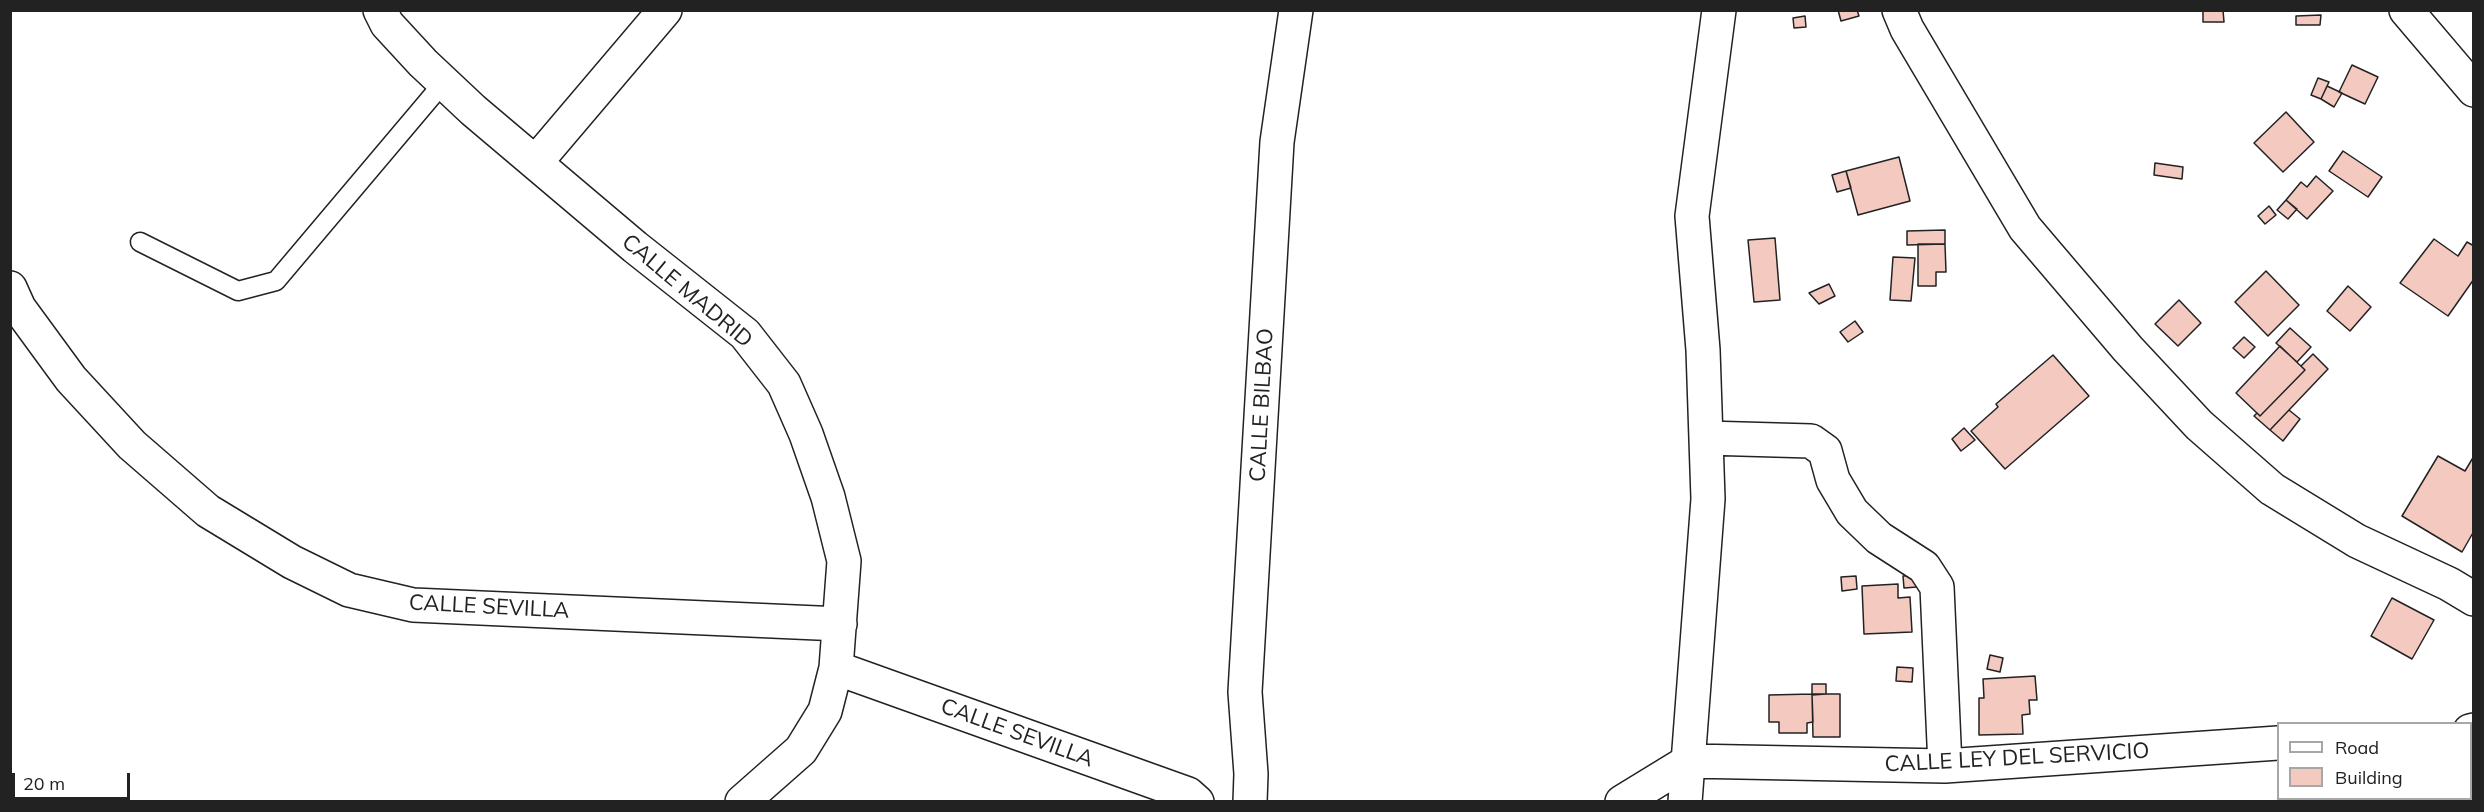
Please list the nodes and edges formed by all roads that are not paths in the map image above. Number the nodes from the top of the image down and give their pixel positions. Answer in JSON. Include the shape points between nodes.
{"nodes":[{"id":1,"x":380,"y":10,"type":"edge"},
{"id":2,"x":665,"y":10,"type":"edge"},
{"id":3,"x":1296,"y":10,"type":"edge"},
{"id":4,"x":1719,"y":10,"type":"edge"},
{"id":5,"x":1899,"y":10,"type":"edge"},
{"id":6,"x":2406,"y":10,"type":"edge"},
{"id":7,"x":444,"y":82,"type":"junction"},
{"id":8,"x":2474,"y":90,"type":"edge"},
{"id":9,"x":536,"y":162,"type":"junction"},
{"id":10,"x":140,"y":242,"type":"dead end"},
{"id":11,"x":10,"y":288,"type":"edge"},
{"id":12,"x":1706,"y":438,"type":"junction"},
{"id":13,"x":2474,"y":599,"type":"edge"},
{"id":14,"x":840,"y":624,"type":"junction"},
{"id":15,"x":836,"y":668,"type":"junction"},
{"id":16,"x":2277,"y":743,"type":"edge"},
{"id":17,"x":1689,"y":760,"type":"junction"},
{"id":18,"x":1945,"y":766,"type":"junction"},
{"id":19,"x":742,"y":801,"type":"edge"},
{"id":20,"x":1197,"y":801,"type":"edge"},
{"id":21,"x":1250,"y":801,"type":"edge"},
{"id":22,"x":1622,"y":801,"type":"edge"},
{"id":23,"x":1685,"y":801,"type":"edge"}],
"edges":[{"from":1,"to":7,"type":"street","name":"CALLE MADRID","via":[[387,24]]},
{"from":2,"to":9,"type":"street"},
{"from":3,"to":21,"type":"street","name":"CALLE BILBAO","via":[[1277,142],[1245,692]]},
{"from":4,"to":12,"type":"street","via":[[1692,216]]},
{"from":5,"to":13,"type":"street","via":[[2025,228],[2199,425],[2272,489],[2357,541]]},
{"from":6,"to":8,"type":"street"},
{"from":7,"to":9,"type":"street","name":"CALLE MADRID"},
{"from":7,"to":10,"type":"lane","via":[[276,281],[238,291]]},
{"from":9,"to":14,"type":"street","name":"CALLE MADRID","via":[[745,334],[784,384],[828,497],[844,561]]},
{"from":11,"to":14,"type":"street","name":"CALLE SEVILLA","via":[[19,308],[71,379],[132,445],[208,512],[292,562],[349,590],[413,605]]},
{"from":12,"to":17,"type":"street","via":[[1708,499]]},
{"from":12,"to":18,"type":"street","via":[[1811,441],[1825,451],[1833,480],[1852,512],[1879,538],[1924,567],[1937,588]]},
{"from":14,"to":15,"type":"street","name":"CALLE MADRID"},
{"from":15,"to":19,"type":"street","name":"CALLE MADRID","via":[[825,711],[801,750]]},
{"from":15,"to":20,"type":"street","name":"CALLE SEVILLA","via":[[1188,794]]},
{"from":16,"to":18,"type":"street","name":"CALLE LEY DEL SERVICIO"},
{"from":17,"to":18,"type":"street","name":"CALLE LEY DEL SERVICIO"},
{"from":17,"to":22,"type":"street"},
{"from":17,"to":23,"type":"street"}]}
